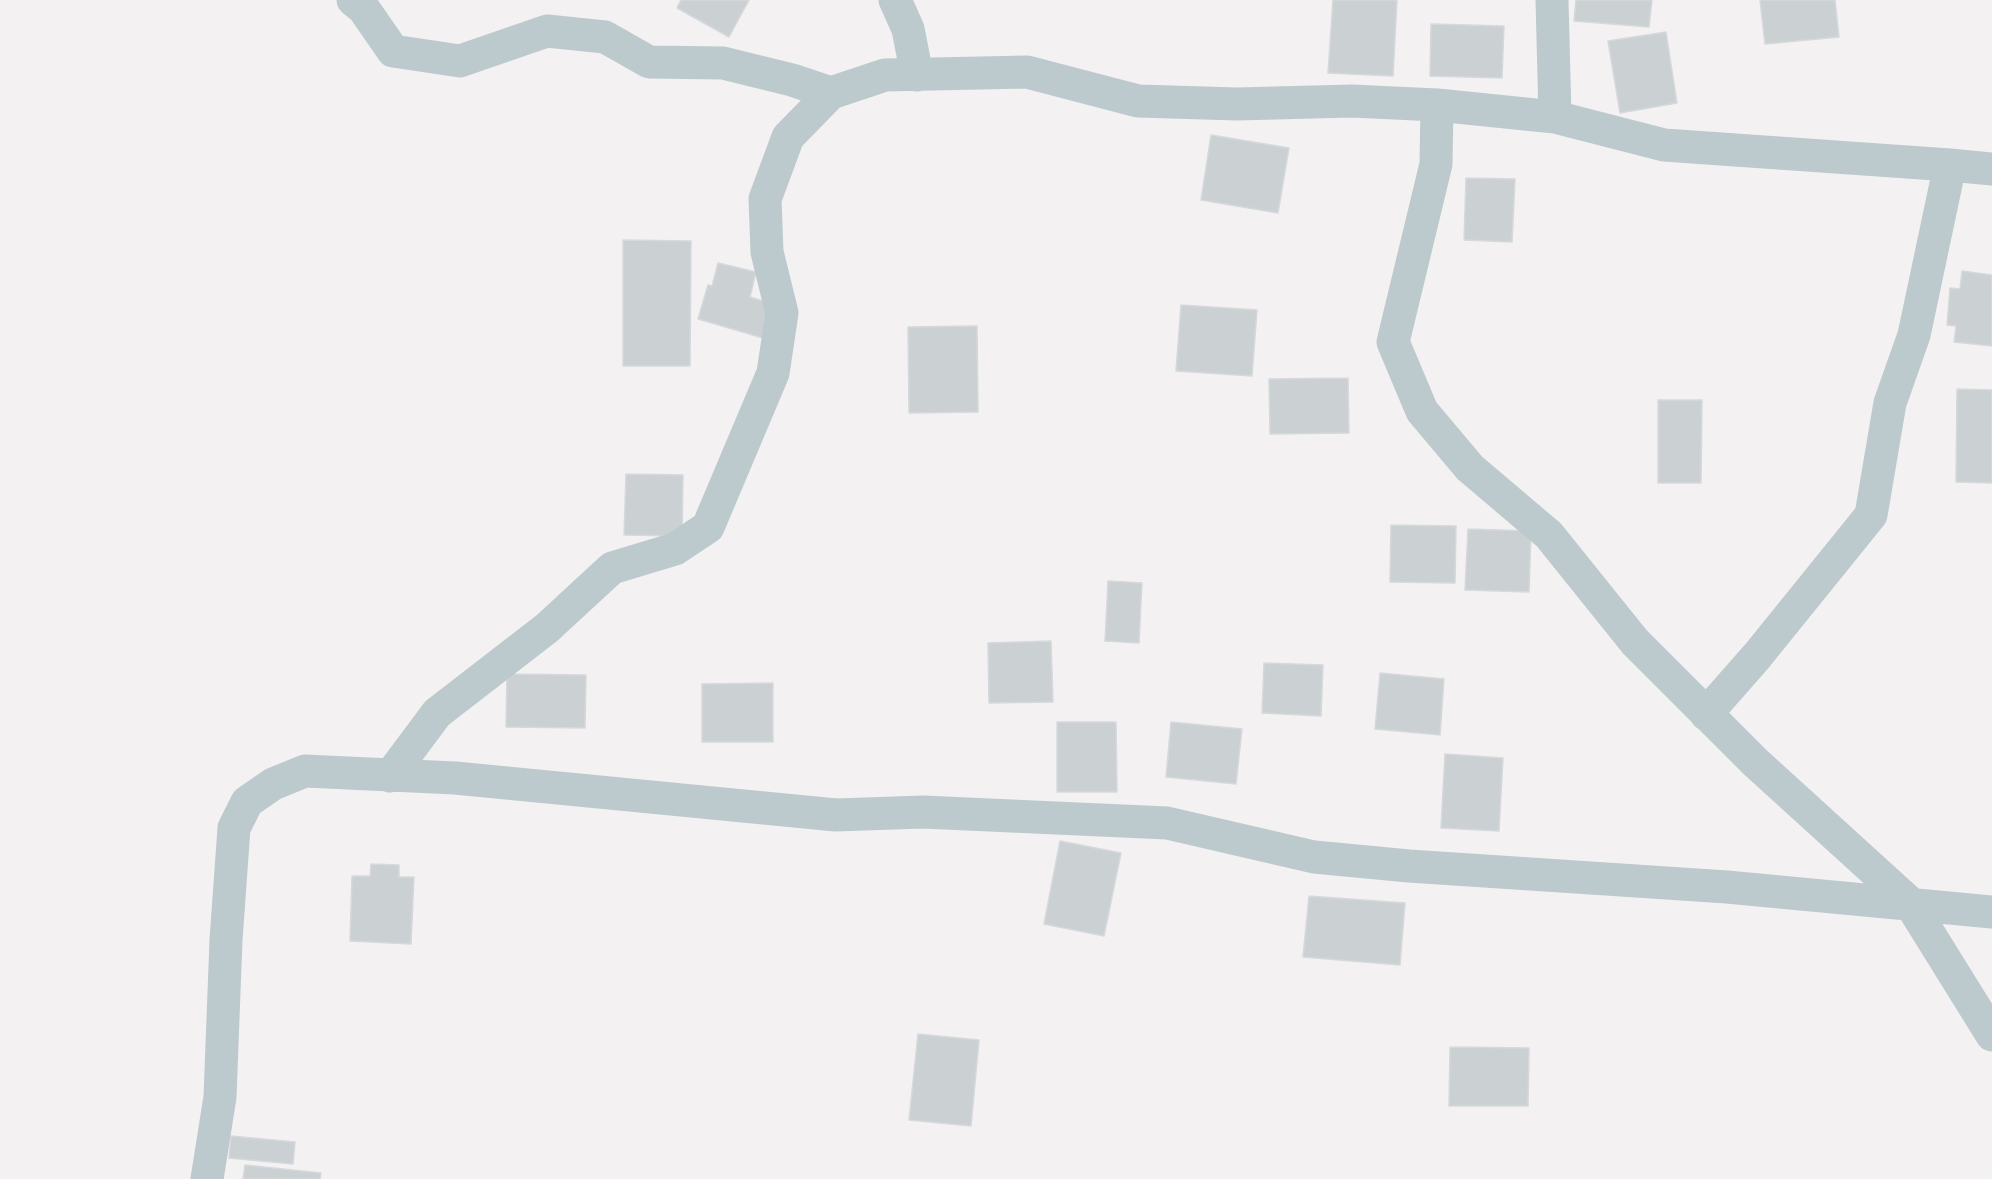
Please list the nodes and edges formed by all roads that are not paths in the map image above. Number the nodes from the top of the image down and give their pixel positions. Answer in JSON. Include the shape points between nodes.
{"nodes":[{"id":1,"x":354,"y":0,"type":"edge"},
{"id":2,"x":895,"y":0,"type":"edge"},
{"id":3,"x":1552,"y":0,"type":"edge"},
{"id":4,"x":917,"y":75,"type":"junction"},
{"id":5,"x":831,"y":93,"type":"junction"},
{"id":6,"x":1437,"y":105,"type":"junction"},
{"id":7,"x":1555,"y":117,"type":"junction"},
{"id":8,"x":1950,"y":165,"type":"junction"},
{"id":9,"x":1992,"y":169,"type":"edge"},
{"id":10,"x":1706,"y":714,"type":"junction"},
{"id":11,"x":390,"y":776,"type":"junction"},
{"id":12,"x":1910,"y":903,"type":"junction"},
{"id":13,"x":1992,"y":912,"type":"edge"},
{"id":14,"x":1992,"y":1035,"type":"edge"},
{"id":15,"x":207,"y":1179,"type":"edge"}],
"edges":[{"from":1,"to":5,"type":"street","via":[[393,51],[460,61],[547,31],[605,37],[649,62],[723,63]]},
{"from":2,"to":4,"type":"street","via":[[908,29]]},
{"from":3,"to":7,"type":"street"},
{"from":4,"to":5,"type":"street","via":[[885,75]]},
{"from":4,"to":6,"type":"street","via":[[1027,72],[1138,100]]},
{"from":5,"to":11,"type":"street","via":[[788,137],[765,199],[767,252],[782,313],[773,374],[708,527],[675,549],[612,568],[547,628],[437,713]]},
{"from":6,"to":7,"type":"street"},
{"from":6,"to":10,"type":"street","via":[[1436,164],[1394,342],[1422,411],[1470,468],[1550,535],[1635,642]]},
{"from":7,"to":8,"type":"street","via":[[1664,145]]},
{"from":8,"to":9,"type":"street"},
{"from":8,"to":10,"type":"street","via":[[1914,335],[1890,403],[1871,515]]},
{"from":10,"to":12,"type":"street"},
{"from":11,"to":12,"type":"street","via":[[455,778],[836,815],[923,812],[1167,823],[1314,857]]},
{"from":11,"to":15,"type":"street","via":[[305,771],[273,784],[247,802],[234,828],[219,1097]]},
{"from":12,"to":13,"type":"street"},
{"from":12,"to":14,"type":"street"}]}
